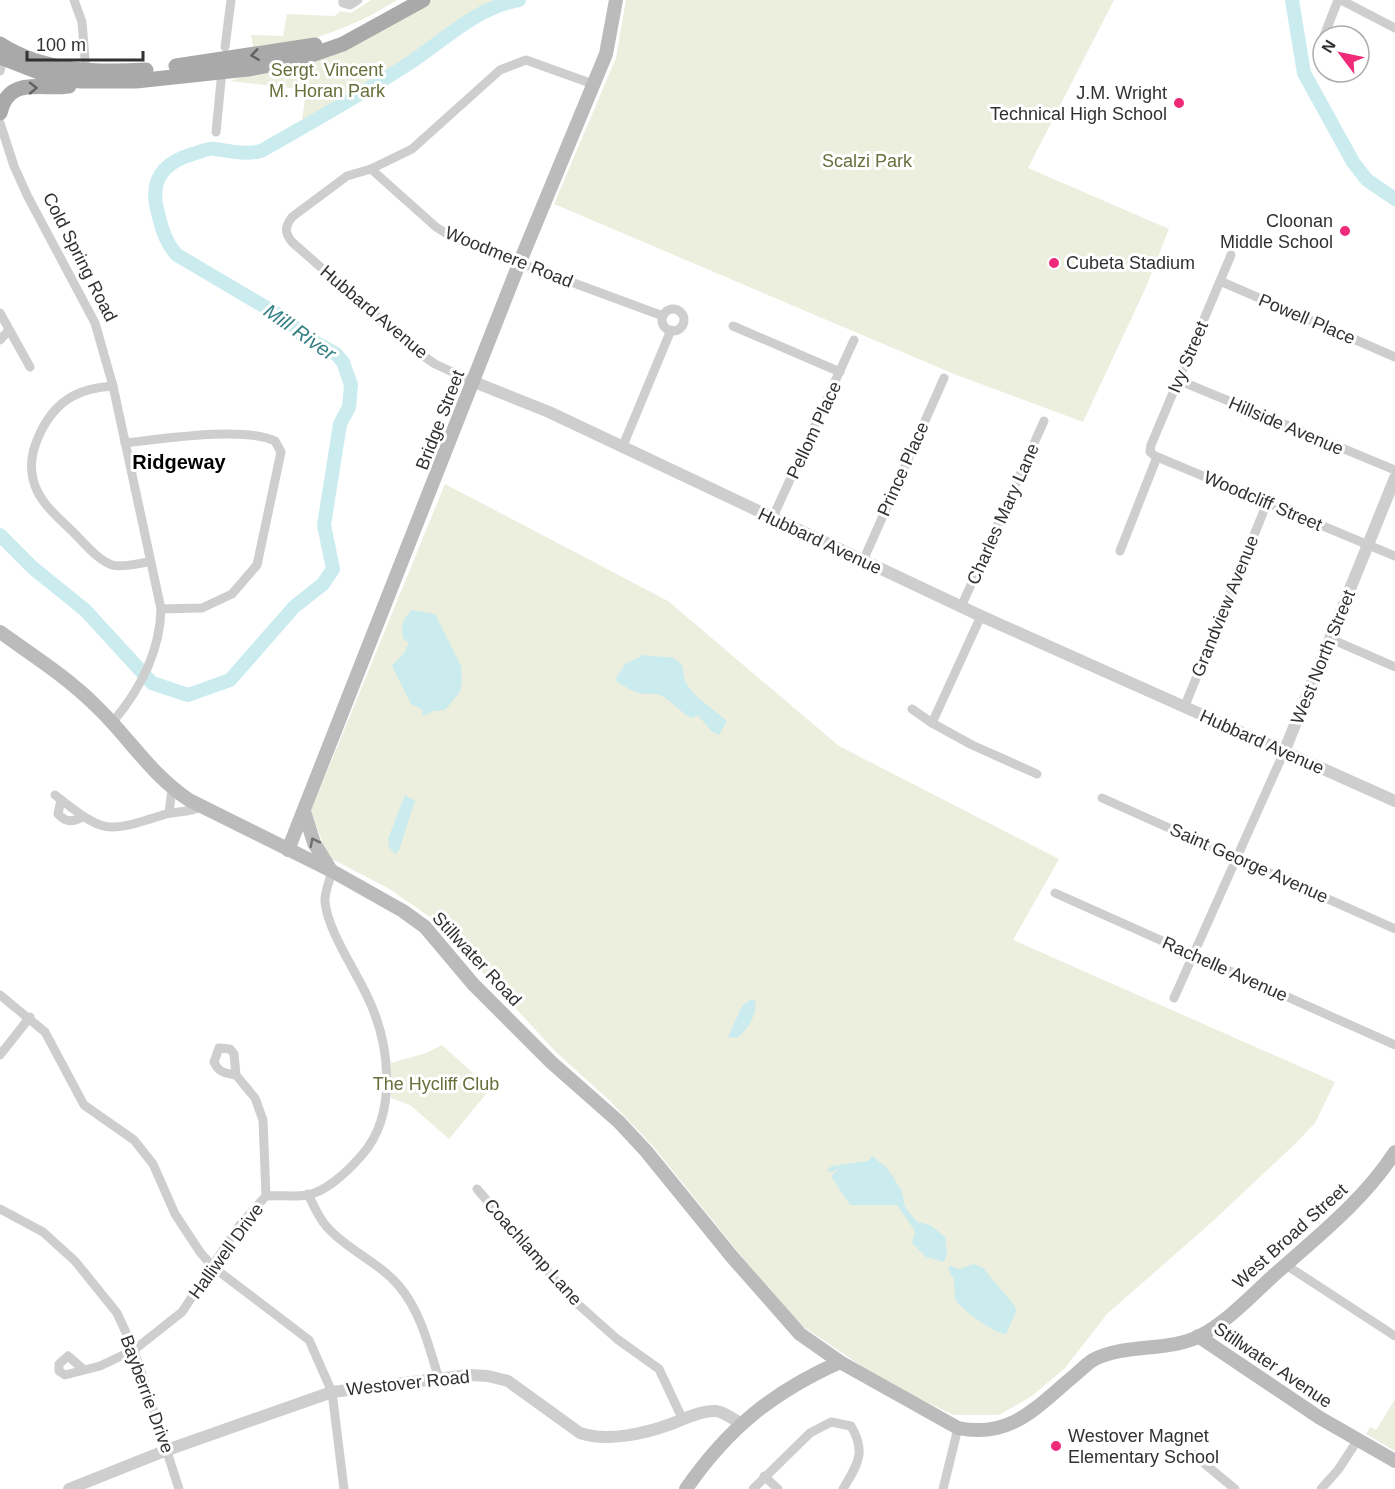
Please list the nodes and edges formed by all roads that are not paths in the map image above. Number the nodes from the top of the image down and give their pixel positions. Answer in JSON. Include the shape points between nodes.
{"nodes":[{"id":1,"x":74,"y":0,"type":"edge"},
{"id":2,"x":231,"y":0,"type":"edge"},
{"id":3,"x":406,"y":0,"type":"edge"},
{"id":4,"x":423,"y":0,"type":"edge"},
{"id":5,"x":616,"y":0,"type":"edge"},
{"id":6,"x":1339,"y":0,"type":"edge"},
{"id":7,"x":1329,"y":24,"type":"edge"},
{"id":8,"x":1395,"y":28,"type":"edge"},
{"id":9,"x":225,"y":47,"type":"dead end"},
{"id":10,"x":1,"y":56,"type":"edge"},
{"id":11,"x":222,"y":71,"type":"junction"},
{"id":12,"x":84,"y":76,"type":"junction"},
{"id":13,"x":593,"y":84,"type":"junction"},
{"id":14,"x":3,"y":97,"type":"edge"},
{"id":15,"x":0,"y":114,"type":"edge"},
{"id":16,"x":0,"y":123,"type":"edge"},
{"id":17,"x":216,"y":132,"type":"dead end"},
{"id":18,"x":371,"y":169,"type":"junction"},
{"id":19,"x":1231,"y":255,"type":"dead end"},
{"id":20,"x":519,"y":264,"type":"junction"},
{"id":21,"x":1220,"y":281,"type":"junction"},
{"id":22,"x":0,"y":313,"type":"edge"},
{"id":23,"x":663,"y":316,"type":"junction"},
{"id":24,"x":733,"y":326,"type":"dead end"},
{"id":25,"x":9,"y":330,"type":"junction"},
{"id":26,"x":671,"y":330,"type":"junction"},
{"id":27,"x":0,"y":340,"type":"edge"},
{"id":28,"x":854,"y":340,"type":"dead end"},
{"id":29,"x":1395,"y":357,"type":"edge"},
{"id":30,"x":30,"y":367,"type":"dead end"},
{"id":31,"x":840,"y":372,"type":"junction"},
{"id":32,"x":944,"y":378,"type":"dead end"},
{"id":33,"x":1178,"y":380,"type":"junction"},
{"id":34,"x":474,"y":382,"type":"junction"},
{"id":35,"x":113,"y":386,"type":"junction"},
{"id":36,"x":1044,"y":421,"type":"dead end"},
{"id":37,"x":125,"y":443,"type":"junction"},
{"id":38,"x":622,"y":448,"type":"junction"},
{"id":39,"x":1157,"y":457,"type":"junction"},
{"id":40,"x":1395,"y":470,"type":"edge"},
{"id":41,"x":1395,"y":478,"type":"edge"},
{"id":42,"x":1267,"y":503,"type":"junction"},
{"id":43,"x":772,"y":519,"type":"junction"},
{"id":44,"x":1369,"y":545,"type":"junction"},
{"id":45,"x":1119,"y":550,"type":"dead end"},
{"id":46,"x":1395,"y":556,"type":"edge"},
{"id":47,"x":863,"y":561,"type":"junction"},
{"id":48,"x":149,"y":562,"type":"junction"},
{"id":49,"x":961,"y":607,"type":"junction"},
{"id":50,"x":161,"y":609,"type":"junction"},
{"id":51,"x":981,"y":616,"type":"junction"},
{"id":52,"x":0,"y":632,"type":"edge"},
{"id":53,"x":1330,"y":639,"type":"junction"},
{"id":54,"x":1395,"y":667,"type":"edge"},
{"id":55,"x":1184,"y":708,"type":"junction"},
{"id":56,"x":912,"y":709,"type":"dead end"},
{"id":57,"x":112,"y":723,"type":"junction"},
{"id":58,"x":932,"y":723,"type":"junction"},
{"id":59,"x":1284,"y":752,"type":"junction"},
{"id":60,"x":1037,"y":774,"type":"dead end"},
{"id":61,"x":172,"y":789,"type":"junction"},
{"id":62,"x":1102,"y":798,"type":"dead end"},
{"id":63,"x":1395,"y":801,"type":"edge"},
{"id":64,"x":202,"y":806,"type":"junction"},
{"id":65,"x":304,"y":811,"type":"junction"},
{"id":66,"x":169,"y":813,"type":"junction"},
{"id":67,"x":82,"y":817,"type":"junction"},
{"id":68,"x":288,"y":850,"type":"junction"},
{"id":69,"x":1237,"y":858,"type":"junction"},
{"id":70,"x":332,"y":871,"type":"junction"},
{"id":71,"x":1055,"y":893,"type":"dead end"},
{"id":72,"x":1395,"y":928,"type":"edge"},
{"id":73,"x":1193,"y":955,"type":"junction"},
{"id":74,"x":0,"y":995,"type":"edge"},
{"id":75,"x":1174,"y":998,"type":"dead end"},
{"id":76,"x":30,"y":1017,"type":"junction"},
{"id":77,"x":1395,"y":1045,"type":"edge"},
{"id":78,"x":0,"y":1055,"type":"edge"},
{"id":79,"x":236,"y":1075,"type":"dead end"},
{"id":80,"x":1395,"y":1152,"type":"edge"},
{"id":81,"x":477,"y":1189,"type":"dead end"},
{"id":82,"x":308,"y":1194,"type":"junction"},
{"id":83,"x":266,"y":1196,"type":"junction"},
{"id":84,"x":0,"y":1209,"type":"edge"},
{"id":85,"x":1286,"y":1265,"type":"junction"},
{"id":86,"x":213,"y":1267,"type":"junction"},
{"id":87,"x":1198,"y":1336,"type":"junction"},
{"id":88,"x":1395,"y":1336,"type":"edge"},
{"id":89,"x":134,"y":1350,"type":"junction"},
{"id":90,"x":840,"y":1362,"type":"junction"},
{"id":91,"x":83,"y":1369,"type":"dead end"},
{"id":92,"x":439,"y":1379,"type":"junction"},
{"id":93,"x":332,"y":1392,"type":"junction"},
{"id":94,"x":683,"y":1420,"type":"junction"},
{"id":95,"x":740,"y":1424,"type":"junction"},
{"id":96,"x":958,"y":1428,"type":"junction"},
{"id":97,"x":1357,"y":1441,"type":"junction"},
{"id":98,"x":167,"y":1450,"type":"junction"},
{"id":99,"x":1194,"y":1455,"type":"dead end"},
{"id":100,"x":1395,"y":1461,"type":"edge"},
{"id":101,"x":764,"y":1476,"type":"junction"},
{"id":102,"x":69,"y":1489,"type":"edge"},
{"id":103,"x":179,"y":1489,"type":"edge"},
{"id":104,"x":344,"y":1489,"type":"edge"},
{"id":105,"x":686,"y":1489,"type":"edge"},
{"id":106,"x":753,"y":1489,"type":"edge"},
{"id":107,"x":778,"y":1489,"type":"edge"},
{"id":108,"x":843,"y":1489,"type":"edge"},
{"id":109,"x":943,"y":1489,"type":"edge"},
{"id":110,"x":1235,"y":1489,"type":"edge"},
{"id":111,"x":1321,"y":1489,"type":"edge"}],
"edges":[{"from":1,"to":12,"type":"street","via":[[82,22]]},
{"from":2,"to":9,"type":"street"},
{"from":3,"to":12,"type":"main road","one_way":true,"via":[[353,30],[311,47]]},
{"from":4,"to":11,"type":"main road","via":[[343,44],[297,60]]},
{"from":5,"to":13,"type":"main road","name":"Bridge Street","via":[[606,54]]},
{"from":6,"to":7,"type":"street"},
{"from":6,"to":8,"type":"street"},
{"from":10,"to":12,"type":"main road","via":[[54,78]]},
{"from":11,"to":12,"type":"main road","via":[[136,81]]},
{"from":11,"to":17,"type":"street"},
{"from":14,"to":12,"type":"main road","one_way":true,"via":[[19,88],[68,86]]},
{"from":13,"to":18,"type":"street","via":[[526,60],[511,64],[412,149]]},
{"from":13,"to":20,"type":"main road","name":"Bridge Street"},
{"from":14,"to":15,"type":"main road"},
{"from":16,"to":35,"type":"street","name":"Cold Spring Road","via":[[27,195],[95,323]]},
{"from":18,"to":20,"type":"street","name":"Woodmere Road","via":[[436,226],[455,238]]},
{"from":18,"to":34,"type":"street","name":"Hubbard Avenue","via":[[335,183],[292,217],[286,231],[292,242],[415,350]]},
{"from":19,"to":21,"type":"street","name":"Ivy Street"},
{"from":20,"to":23,"type":"street","name":"Woodmere Road"},
{"from":20,"to":34,"type":"main road","name":"Bridge Street"},
{"from":21,"to":29,"type":"street","name":"Powell Place"},
{"from":21,"to":33,"type":"street","name":"Ivy Street"},
{"from":22,"to":25,"type":"street"},
{"from":23,"to":26,"type":"street","via":[[664,325]]},
{"from":23,"to":26,"type":"street","name":"Woodmere Road","via":[[674,309],[683,316],[681,327]]},
{"from":24,"to":31,"type":"street"},
{"from":25,"to":27,"type":"street"},
{"from":25,"to":30,"type":"street"},
{"from":26,"to":38,"type":"street","name":"Woodmere Road"},
{"from":28,"to":31,"type":"street","name":"Pellom Place"},
{"from":31,"to":43,"type":"street","name":"Pellom Place"},
{"from":32,"to":47,"type":"street","name":"Prince Place"},
{"from":33,"to":39,"type":"street","name":"Ivy Street","via":[[1150,447]]},
{"from":33,"to":40,"type":"street","name":"Hillside Avenue"},
{"from":34,"to":38,"type":"street","name":"Hubbard Avenue","via":[[549,412]]},
{"from":34,"to":65,"type":"main road","name":"Bridge Street"},
{"from":35,"to":37,"type":"street","name":"Cold Spring Road"},
{"from":35,"to":48,"type":"street","via":[[72,396],[51,416],[33,454],[33,478],[44,504],[94,553],[113,566]]},
{"from":36,"to":49,"type":"street","name":"Charles Mary Lane"},
{"from":37,"to":48,"type":"street","name":"Cold Spring Road"},
{"from":37,"to":50,"type":"street","via":[[195,435],[264,436],[275,441],[281,452],[257,565],[232,594],[202,608]]},
{"from":38,"to":43,"type":"street","name":"Hubbard Avenue"},
{"from":39,"to":42,"type":"street","name":"Woodcliff Street"},
{"from":39,"to":45,"type":"street"},
{"from":41,"to":44,"type":"street","name":"West North Street"},
{"from":42,"to":44,"type":"street","name":"Woodcliff Street"},
{"from":42,"to":55,"type":"street","name":"Grandview Avenue"},
{"from":43,"to":47,"type":"street","name":"Hubbard Avenue"},
{"from":44,"to":46,"type":"street","name":"Woodcliff Street"},
{"from":44,"to":53,"type":"street","name":"West North Street"},
{"from":47,"to":49,"type":"street","name":"Hubbard Avenue"},
{"from":48,"to":50,"type":"street","name":"Cold Spring Road"},
{"from":49,"to":51,"type":"street","name":"Hubbard Avenue"},
{"from":50,"to":57,"type":"street","name":"Cold Spring Road","via":[[160,635],[153,657]]},
{"from":51,"to":55,"type":"street","name":"Hubbard Avenue"},
{"from":51,"to":58,"type":"street"},
{"from":52,"to":57,"type":"main road","name":"Stillwater Road","via":[[71,684]]},
{"from":53,"to":54,"type":"street"},
{"from":53,"to":59,"type":"street","name":"West North Street"},
{"from":55,"to":59,"type":"street","name":"Hubbard Avenue"},
{"from":56,"to":58,"type":"street"},
{"from":57,"to":61,"type":"main road","name":"Stillwater Road"},
{"from":58,"to":60,"type":"street"},
{"from":59,"to":63,"type":"street","name":"Hubbard Avenue"},
{"from":59,"to":69,"type":"street","name":"West North Street"},
{"from":61,"to":64,"type":"main road","name":"Stillwater Road"},
{"from":61,"to":66,"type":"street"},
{"from":62,"to":69,"type":"street","name":"Saint George Avenue"},
{"from":64,"to":66,"type":"street"},
{"from":64,"to":68,"type":"main road","name":"Stillwater Road"},
{"from":65,"to":68,"type":"main road","name":"Bridge Street"},
{"from":70,"to":65,"type":"main road","one_way":true,"via":[[314,843]]},
{"from":66,"to":67,"type":"street","via":[[115,828],[102,827]]},
{"from":67,"to":67,"type":"street","via":[[58,798],[62,819],[70,822]]},
{"from":68,"to":70,"type":"main road","name":"Stillwater Road"},
{"from":69,"to":72,"type":"street","name":"Saint George Avenue"},
{"from":69,"to":73,"type":"street","name":"West North Street"},
{"from":70,"to":82,"type":"street","name":"Halliwell Drive","via":[[325,902],[340,946],[369,999],[381,1035],[387,1075],[383,1114],[368,1148],[344,1175]]},
{"from":70,"to":90,"type":"main road","name":"Stillwater Road","via":[[403,910],[425,927],[473,984],[646,1151],[791,1324]]},
{"from":71,"to":73,"type":"street","name":"Rachelle Avenue"},
{"from":73,"to":75,"type":"street","name":"West North Street"},
{"from":73,"to":77,"type":"street","name":"Rachelle Avenue"},
{"from":74,"to":76,"type":"street"},
{"from":76,"to":78,"type":"street"},
{"from":76,"to":86,"type":"street","via":[[45,1032],[84,1105],[135,1140],[153,1164],[175,1214]]},
{"from":79,"to":83,"type":"street","via":[[255,1098],[263,1120]]},
{"from":80,"to":85,"type":"main road","name":"West Broad Street","via":[[1370,1188]]},
{"from":81,"to":94,"type":"street","name":"Coachlamp Lane","via":[[571,1298],[617,1339],[659,1369]]},
{"from":82,"to":83,"type":"street","name":"Halliwell Drive"},
{"from":82,"to":92,"type":"street","via":[[328,1229],[400,1287],[419,1319]]},
{"from":83,"to":86,"type":"street","name":"Halliwell Drive","via":[[239,1226]]},
{"from":84,"to":89,"type":"street","name":"Bayberrie Drive","via":[[43,1233],[75,1260],[117,1313]]},
{"from":85,"to":87,"type":"main road","name":"West Broad Street","via":[[1227,1317]]},
{"from":85,"to":88,"type":"street"},
{"from":86,"to":89,"type":"street","name":"Halliwell Drive","via":[[182,1312]]},
{"from":86,"to":93,"type":"street","via":[[309,1340]]},
{"from":87,"to":96,"type":"main road","name":"Stillwater Avenue","via":[[1092,1360],[1048,1398],[1005,1427],[974,1431]]},
{"from":87,"to":97,"type":"main road","name":"Stillwater Avenue"},
{"from":89,"to":91,"type":"street","name":"Halliwell Drive","via":[[100,1366]]},
{"from":89,"to":98,"type":"street","name":"Bayberrie Drive"},
{"from":90,"to":95,"type":"main road","via":[[786,1388]]},
{"from":90,"to":96,"type":"main road","name":"Stillwater Avenue"},
{"from":92,"to":93,"type":"street","name":"Westover Road"},
{"from":92,"to":94,"type":"street","name":"Westover Road","via":[[469,1375],[508,1381],[580,1433],[592,1437],[623,1435]]},
{"from":93,"to":98,"type":"street","name":"Westover Road"},
{"from":93,"to":104,"type":"street"},
{"from":94,"to":95,"type":"street","name":"Westover Road","via":[[718,1411]]},
{"from":95,"to":105,"type":"main road"},
{"from":96,"to":109,"type":"street"},
{"from":97,"to":100,"type":"main road","name":"Stillwater Avenue"},
{"from":97,"to":111,"type":"street"},
{"from":98,"to":102,"type":"street","name":"Westover Road"},
{"from":98,"to":103,"type":"street","name":"Bayberrie Drive"},
{"from":99,"to":110,"type":"street"},
{"from":101,"to":106,"type":"street"},
{"from":101,"to":107,"type":"street"},
{"from":101,"to":108,"type":"street","via":[[810,1433],[831,1422],[851,1426],[861,1442],[858,1464]]}]}
